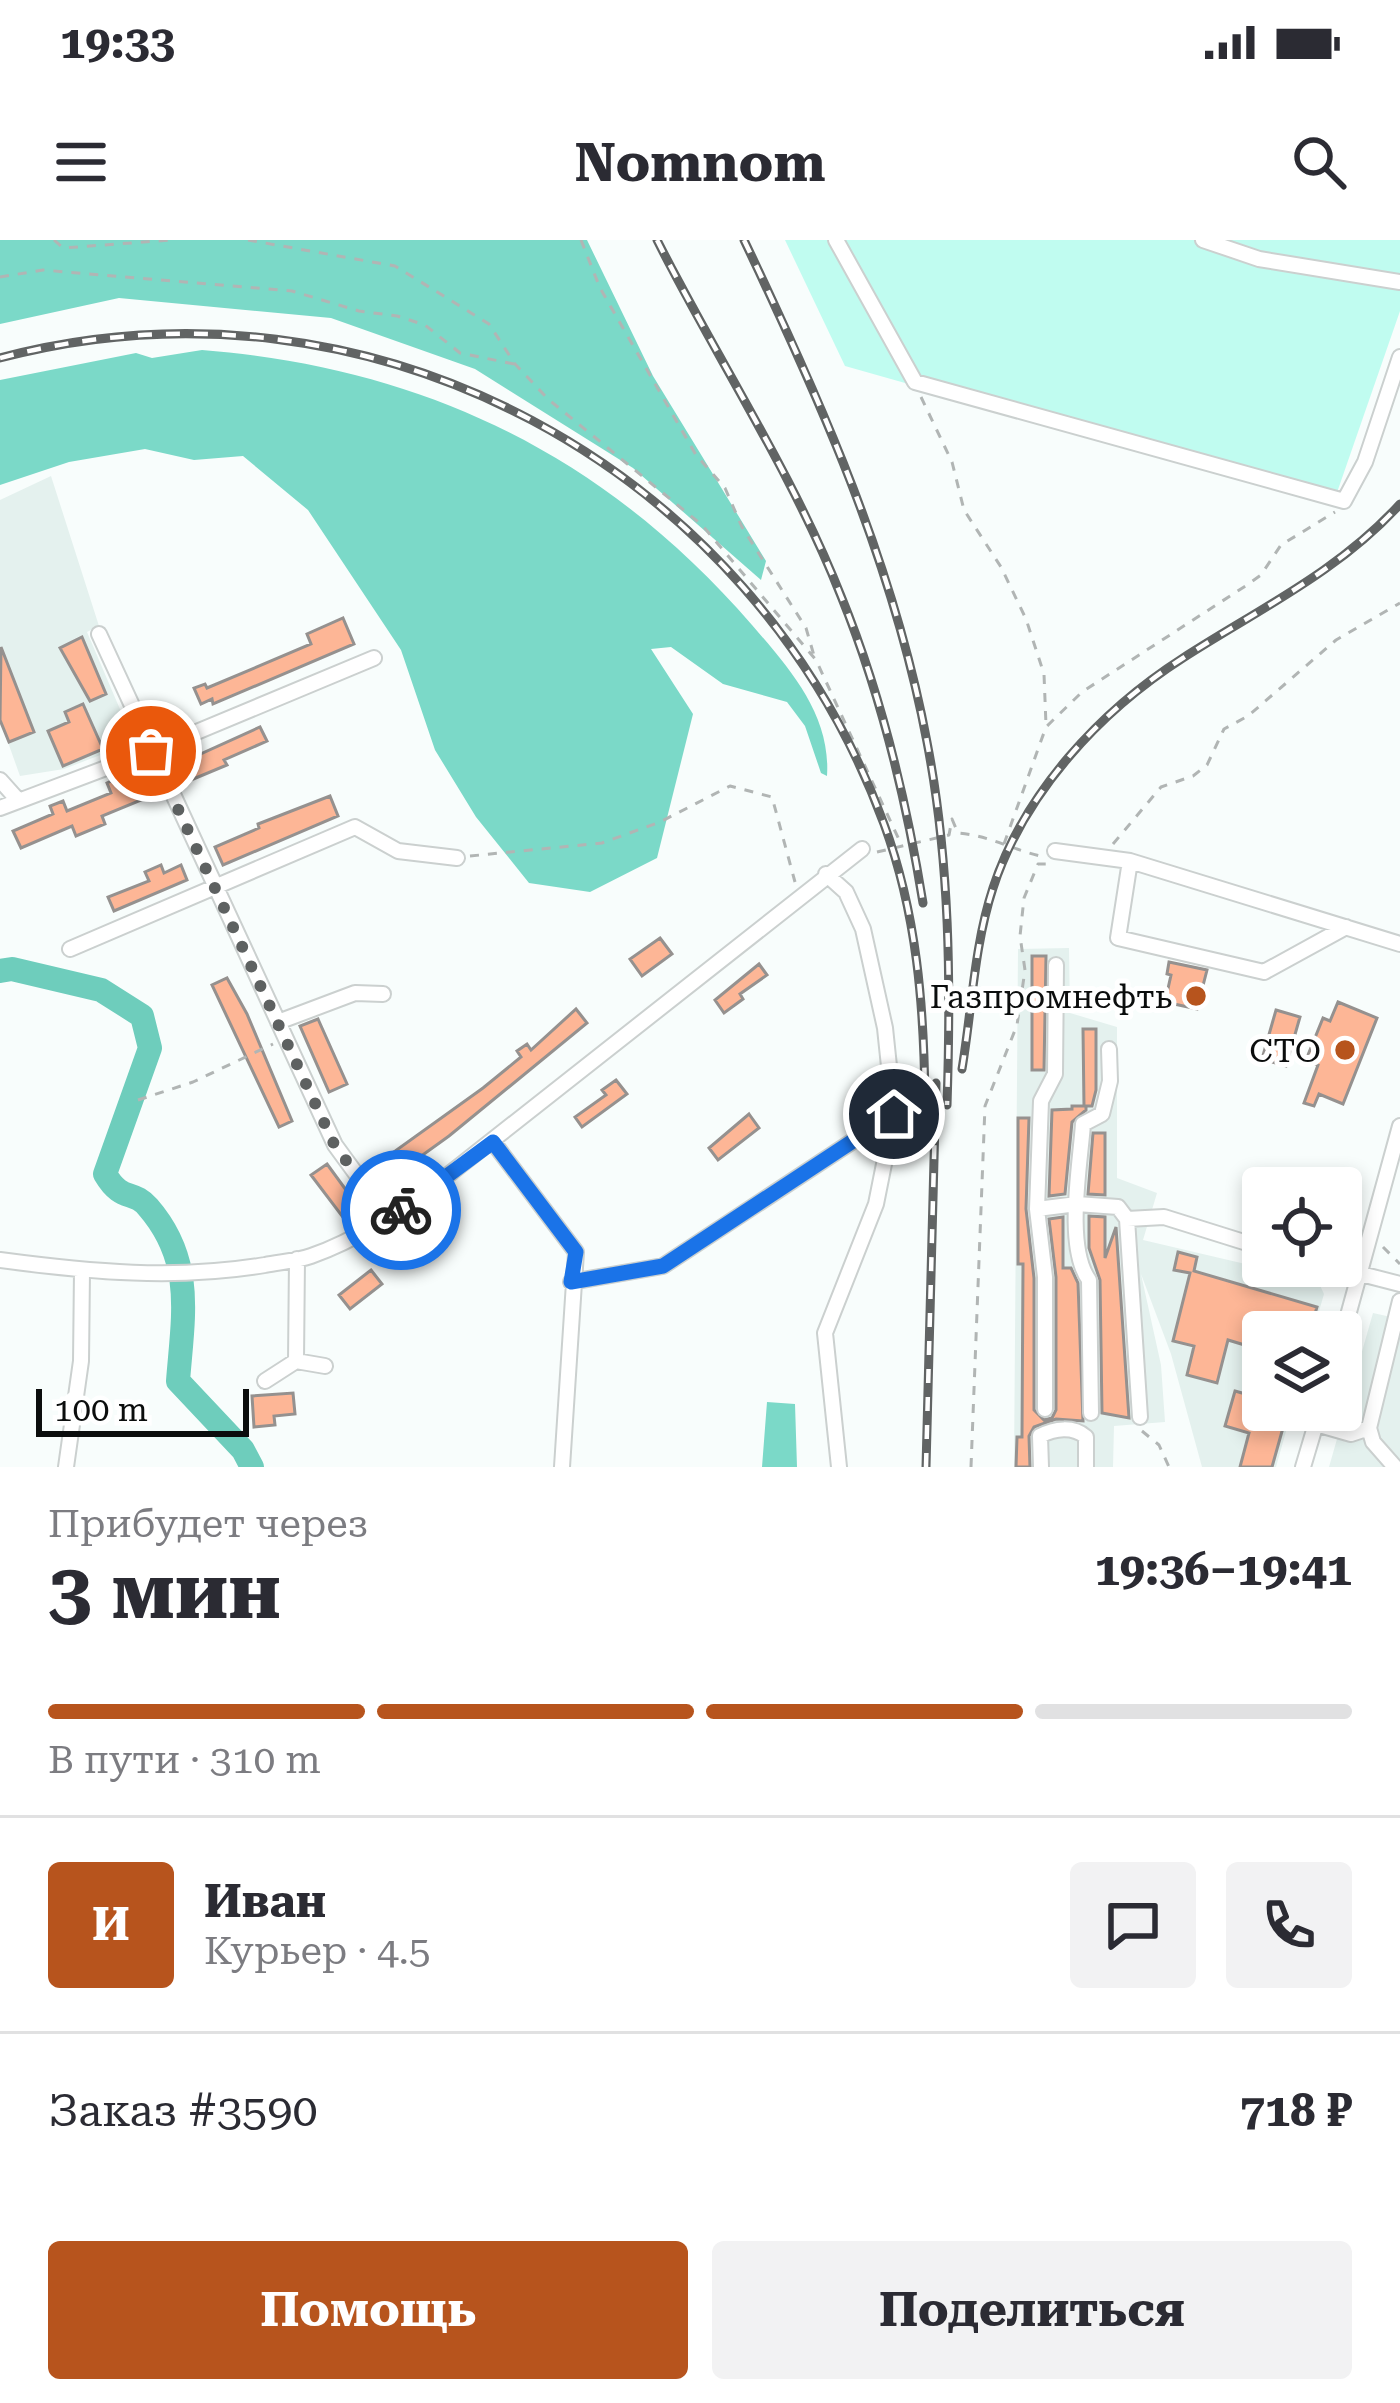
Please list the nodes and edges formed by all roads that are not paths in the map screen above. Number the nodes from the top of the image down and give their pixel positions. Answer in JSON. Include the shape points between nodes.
{"nodes":[{"id":1,"x":836,"y":240,"type":"edge"},
{"id":2,"x":1203,"y":240,"type":"edge"},
{"id":3,"x":1400,"y":282,"type":"edge"},
{"id":4,"x":1400,"y":357,"type":"edge"},
{"id":5,"x":98,"y":634,"type":"dead end"},
{"id":6,"x":374,"y":658,"type":"dead end"},
{"id":7,"x":151,"y":751,"type":"junction"},
{"id":8,"x":0,"y":780,"type":"edge"},
{"id":9,"x":17,"y":799,"type":"junction"},
{"id":10,"x":0,"y":808,"type":"edge"},
{"id":11,"x":866,"y":852,"type":"road end"},
{"id":12,"x":1052,"y":857,"type":"road end"},
{"id":13,"x":457,"y":858,"type":"road end"},
{"id":14,"x":1130,"y":861,"type":"junction"},
{"id":15,"x":826,"y":874,"type":"junction"},
{"id":16,"x":216,"y":885,"type":"junction"},
{"id":17,"x":1346,"y":927,"type":"junction"},
{"id":18,"x":1400,"y":944,"type":"edge"},
{"id":19,"x":70,"y":949,"type":"dead end"},
{"id":20,"x":1056,"y":965,"type":"dead end"},
{"id":21,"x":383,"y":994,"type":"dead end"},
{"id":22,"x":278,"y":1022,"type":"junction"},
{"id":23,"x":1109,"y":1049,"type":"dead end"},
{"id":24,"x":894,"y":1114,"type":"junction"},
{"id":25,"x":1400,"y":1126,"type":"edge"},
{"id":26,"x":493,"y":1142,"type":"junction"},
{"id":27,"x":1077,"y":1204,"type":"junction"},
{"id":28,"x":1037,"y":1209,"type":"junction"},
{"id":29,"x":389,"y":1219,"type":"junction"},
{"id":30,"x":1127,"y":1219,"type":"junction"},
{"id":31,"x":1242,"y":1241,"type":"edge"},
{"id":32,"x":297,"y":1259,"type":"junction"},
{"id":33,"x":0,"y":1260,"type":"edge"},
{"id":34,"x":1362,"y":1270,"type":"edge"},
{"id":35,"x":82,"y":1271,"type":"junction"},
{"id":36,"x":1362,"y":1274,"type":"edge"},
{"id":37,"x":1399,"y":1280,"type":"edge"},
{"id":38,"x":571,"y":1282,"type":"junction"},
{"id":39,"x":1400,"y":1300,"type":"edge"},
{"id":40,"x":296,"y":1361,"type":"junction"},
{"id":41,"x":326,"y":1366,"type":"dead end"},
{"id":42,"x":265,"y":1381,"type":"dead end"},
{"id":43,"x":1045,"y":1409,"type":"dead end"},
{"id":44,"x":1091,"y":1413,"type":"dead end"},
{"id":45,"x":1140,"y":1417,"type":"road end"},
{"id":46,"x":1369,"y":1428,"type":"junction"},
{"id":47,"x":1362,"y":1430,"type":"edge"},
{"id":48,"x":1314,"y":1431,"type":"edge"},
{"id":49,"x":66,"y":1467,"type":"edge"},
{"id":50,"x":562,"y":1467,"type":"edge"},
{"id":51,"x":839,"y":1467,"type":"edge"},
{"id":52,"x":1041,"y":1467,"type":"edge"},
{"id":53,"x":1086,"y":1467,"type":"edge"},
{"id":54,"x":1303,"y":1467,"type":"edge"},
{"id":55,"x":1395,"y":1467,"type":"edge"}],
"edges":[{"from":1,"to":4,"type":"street","via":[[915,382],[1344,501]]},
{"from":2,"to":3,"type":"street","via":[[1259,259]]},
{"from":5,"to":7,"type":"street"},
{"from":6,"to":7,"type":"street"},
{"from":7,"to":9,"type":"street"},
{"from":7,"to":16,"type":"street"},
{"from":8,"to":9,"type":"street"},
{"from":9,"to":10,"type":"street"},
{"from":11,"to":15,"type":"street"},
{"from":12,"to":14,"type":"street"},
{"from":13,"to":16,"type":"street","via":[[398,851],[355,827]]},
{"from":14,"to":17,"type":"street"},
{"from":14,"to":17,"type":"street","via":[[1118,938],[1264,972]]},
{"from":15,"to":24,"type":"street","via":[[846,892],[863,929]]},
{"from":15,"to":26,"type":"street"},
{"from":16,"to":19,"type":"street"},
{"from":16,"to":22,"type":"street"},
{"from":17,"to":18,"type":"street"},
{"from":20,"to":28,"type":"street","via":[[1055,1074],[1041,1101]]},
{"from":21,"to":22,"type":"street","via":[[355,993]]},
{"from":22,"to":29,"type":"street","via":[[334,1144]]},
{"from":23,"to":27,"type":"street","via":[[1102,1114],[1083,1124]]},
{"from":24,"to":38,"type":"street","via":[[663,1266]]},
{"from":24,"to":51,"type":"street","via":[[876,1204],[825,1333]]},
{"from":25,"to":34,"type":"street"},
{"from":26,"to":29,"type":"street"},
{"from":26,"to":38,"type":"street","via":[[576,1252]]},
{"from":27,"to":28,"type":"street"},
{"from":27,"to":30,"type":"street","via":[[1118,1207]]},
{"from":27,"to":44,"type":"street","via":[[1079,1265],[1089,1280]]},
{"from":28,"to":43,"type":"street"},
{"from":29,"to":32,"type":"street"},
{"from":30,"to":31,"type":"street","via":[[1164,1217]]},
{"from":30,"to":45,"type":"street"},
{"from":32,"to":35,"type":"street","via":[[213,1273]]},
{"from":32,"to":40,"type":"street"},
{"from":33,"to":35,"type":"street"},
{"from":35,"to":49,"type":"street","via":[[81,1361]]},
{"from":36,"to":37,"type":"street"},
{"from":38,"to":50,"type":"street"},
{"from":39,"to":46,"type":"street"},
{"from":40,"to":41,"type":"street"},
{"from":40,"to":42,"type":"street"},
{"from":46,"to":47,"type":"street"},
{"from":46,"to":55,"type":"street"},
{"from":48,"to":54,"type":"street"},
{"from":52,"to":53,"type":"street","via":[[1040,1436],[1052,1430],[1086,1437]]}]}
